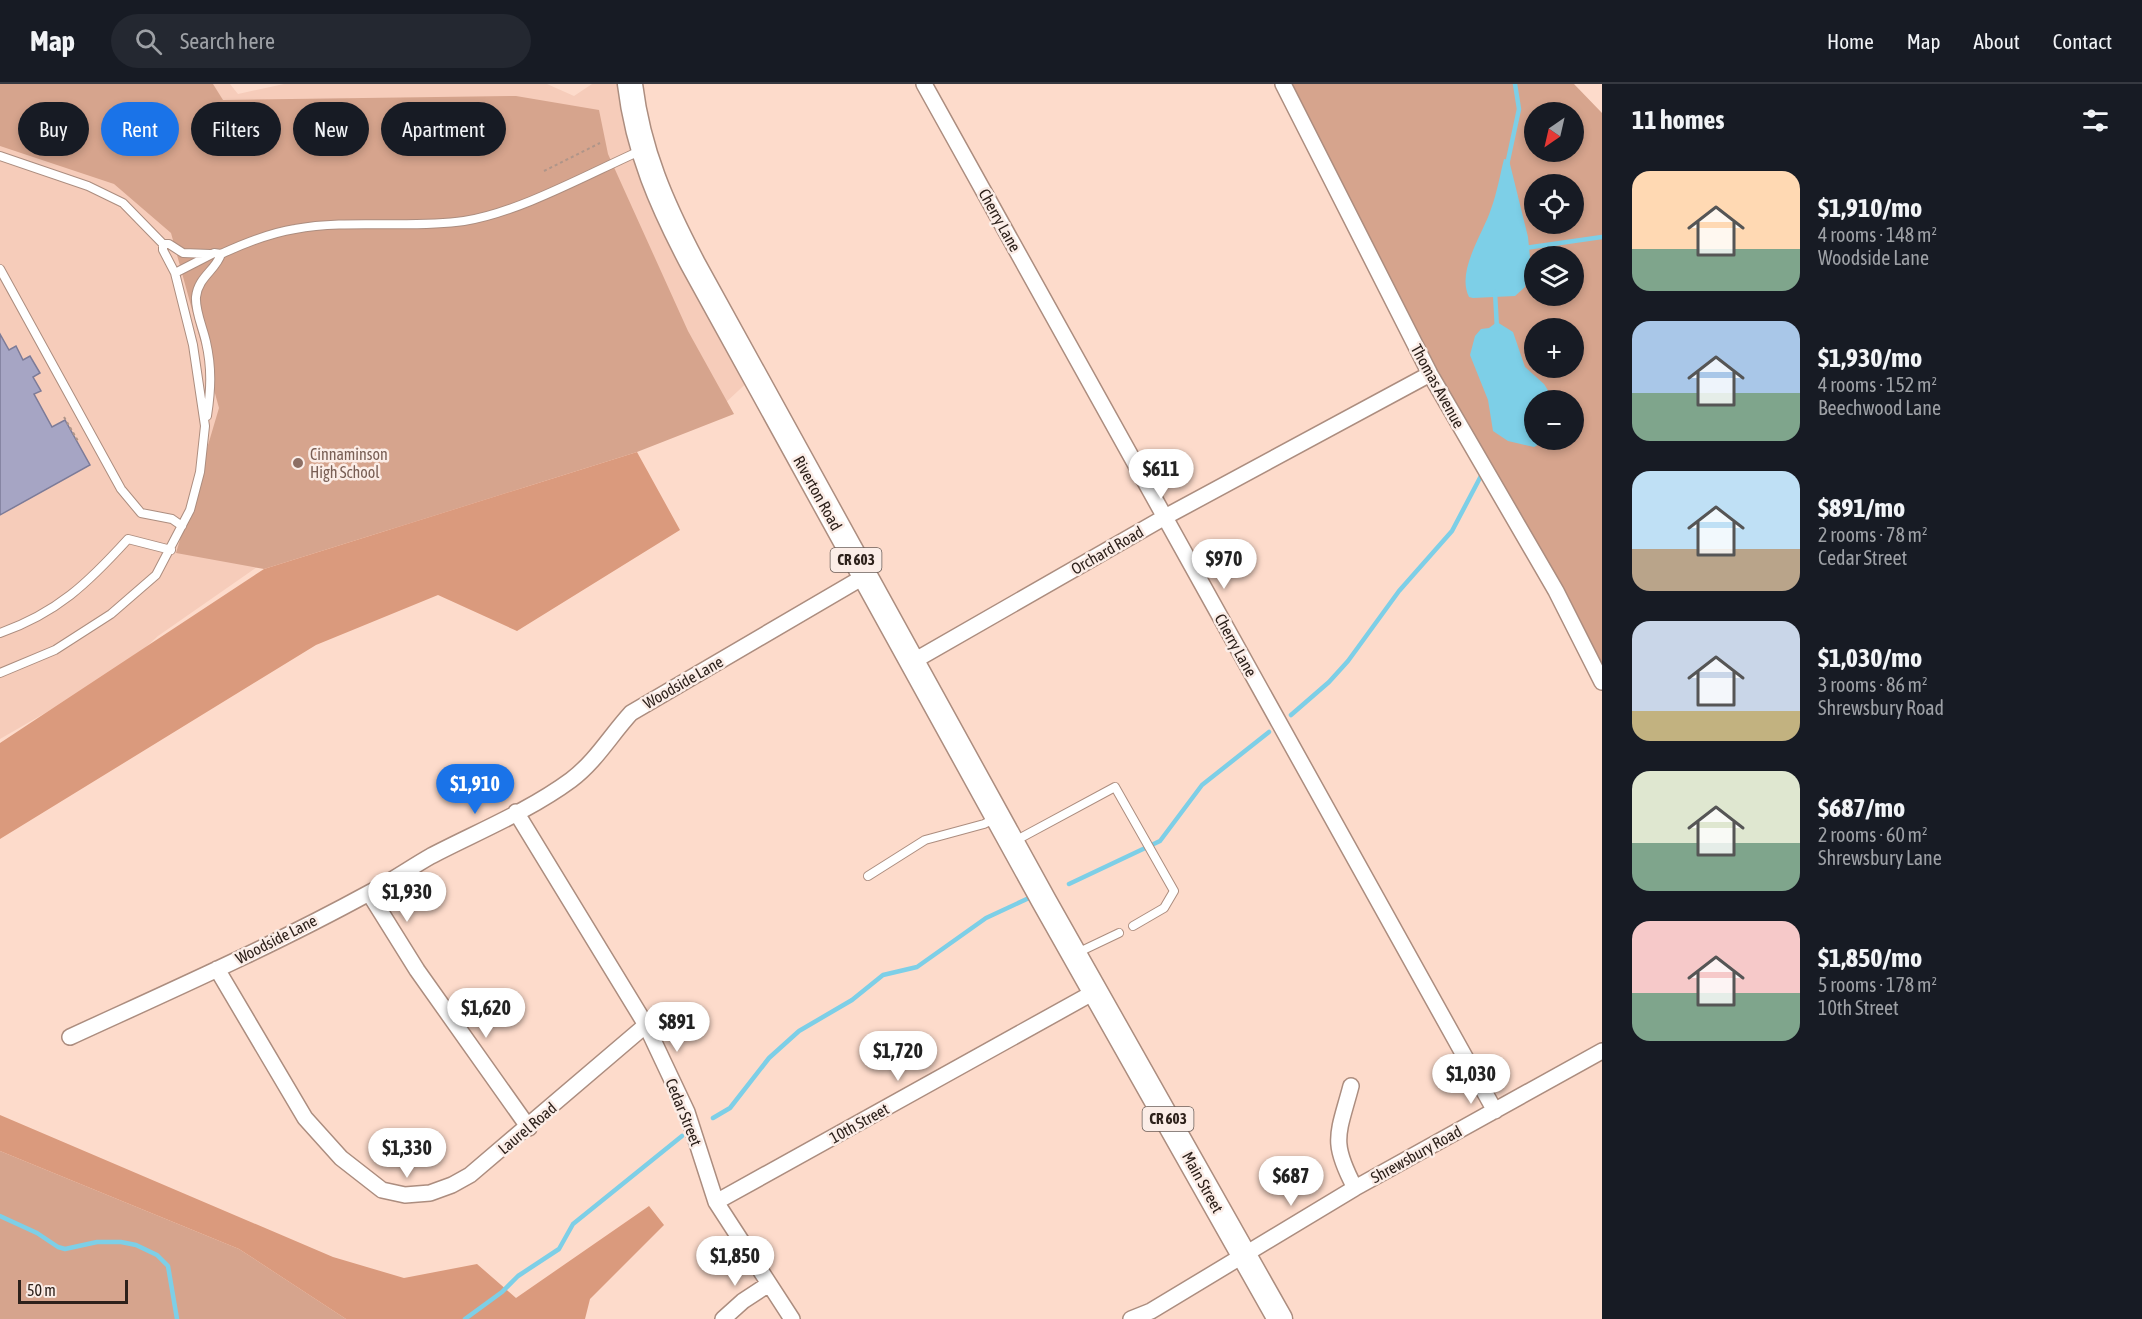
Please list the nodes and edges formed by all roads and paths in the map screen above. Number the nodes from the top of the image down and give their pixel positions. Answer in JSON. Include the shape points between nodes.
{"nodes":[{"id":1,"x":630,"y":84,"type":"edge"},
{"id":2,"x":924,"y":84,"type":"edge"},
{"id":3,"x":1283,"y":84,"type":"edge"},
{"id":4,"x":600,"y":143,"type":"dead end"},
{"id":5,"x":643,"y":149,"type":"junction"},
{"id":6,"x":0,"y":156,"type":"edge"},
{"id":7,"x":544,"y":171,"type":"dead end"},
{"id":8,"x":163,"y":244,"type":"junction"},
{"id":9,"x":218,"y":254,"type":"junction"},
{"id":10,"x":0,"y":269,"type":"edge"},
{"id":11,"x":175,"y":273,"type":"junction"},
{"id":12,"x":1430,"y":374,"type":"junction"},
{"id":13,"x":64,"y":417,"type":"dead end"},
{"id":14,"x":205,"y":426,"type":"junction"},
{"id":15,"x":78,"y":441,"type":"dead end"},
{"id":16,"x":1165,"y":518,"type":"junction"},
{"id":17,"x":182,"y":526,"type":"junction"},
{"id":18,"x":171,"y":550,"type":"junction"},
{"id":19,"x":865,"y":576,"type":"junction"},
{"id":20,"x":0,"y":633,"type":"edge"},
{"id":21,"x":912,"y":662,"type":"junction"},
{"id":22,"x":0,"y":673,"type":"edge"},
{"id":23,"x":1602,"y":682,"type":"edge"},
{"id":24,"x":516,"y":812,"type":"junction"},
{"id":25,"x":998,"y":817,"type":"junction"},
{"id":26,"x":1012,"y":843,"type":"junction"},
{"id":27,"x":868,"y":876,"type":"dead end"},
{"id":28,"x":369,"y":893,"type":"junction"},
{"id":29,"x":1056,"y":920,"type":"joint"},
{"id":30,"x":1133,"y":926,"type":"dead end"},
{"id":31,"x":1119,"y":933,"type":"dead end"},
{"id":32,"x":1075,"y":954,"type":"junction"},
{"id":33,"x":217,"y":969,"type":"junction"},
{"id":34,"x":1096,"y":992,"type":"junction"},
{"id":35,"x":646,"y":1025,"type":"junction"},
{"id":36,"x":70,"y":1037,"type":"dead end"},
{"id":37,"x":1602,"y":1051,"type":"edge"},
{"id":38,"x":1351,"y":1086,"type":"dead end"},
{"id":39,"x":1495,"y":1111,"type":"junction"},
{"id":40,"x":529,"y":1128,"type":"junction"},
{"id":41,"x":1355,"y":1188,"type":"junction"},
{"id":42,"x":716,"y":1202,"type":"junction"},
{"id":43,"x":1244,"y":1255,"type":"junction"},
{"id":44,"x":769,"y":1284,"type":"junction"},
{"id":45,"x":723,"y":1319,"type":"edge"},
{"id":46,"x":792,"y":1319,"type":"edge"},
{"id":47,"x":1131,"y":1319,"type":"edge"},
{"id":48,"x":1280,"y":1319,"type":"edge"}],
"edges":[{"from":1,"to":5,"type":"main road","name":"Riverton Road","number":"CR 603"},
{"from":2,"to":16,"type":"street","name":"Cherry Lane"},
{"from":3,"to":12,"type":"street","name":"Thomas Avenue"},
{"from":4,"to":7,"type":"path"},
{"from":5,"to":9,"type":"lane","via":[[480,218],[302,228],[266,236]]},
{"from":5,"to":19,"type":"main road","name":"Riverton Road","number":"CR 603","via":[[666,212]]},
{"from":6,"to":8,"type":"lane","via":[[123,202]]},
{"from":8,"to":9,"type":"lane","via":[[183,253]]},
{"from":8,"to":11,"type":"lane"},
{"from":9,"to":11,"type":"lane"},
{"from":9,"to":14,"type":"lane","via":[[219,262],[202,279],[196,299],[213,384]]},
{"from":10,"to":17,"type":"lane","via":[[121,489],[141,513],[172,519]]},
{"from":11,"to":14,"type":"lane","via":[[193,345]]},
{"from":12,"to":16,"type":"street","name":"Orchard Road"},
{"from":12,"to":23,"type":"street","name":"Thomas Avenue","via":[[1556,591]]},
{"from":13,"to":15,"type":"path"},
{"from":14,"to":17,"type":"lane","via":[[200,472]]},
{"from":16,"to":21,"type":"street","name":"Orchard Road"},
{"from":16,"to":39,"type":"street","name":"Cherry Lane"},
{"from":17,"to":18,"type":"lane"},
{"from":18,"to":20,"type":"lane","via":[[128,539],[84,586],[59,605]]},
{"from":18,"to":22,"type":"lane","via":[[156,575],[111,614],[55,650]]},
{"from":19,"to":21,"type":"main road","name":"Riverton Road","number":"CR 603"},
{"from":19,"to":24,"type":"street","name":"Woodside Lane","via":[[631,713],[597,759],[570,781]]},
{"from":21,"to":25,"type":"main road","name":"Riverton Road","number":"CR 603"},
{"from":24,"to":28,"type":"street","name":"Woodside Lane"},
{"from":24,"to":35,"type":"street","name":"Cedar Street"},
{"from":25,"to":26,"type":"main road","name":"Riverton Road","number":"CR 603"},
{"from":25,"to":27,"type":"lane","via":[[925,840]]},
{"from":26,"to":29,"type":"main road","name":"Riverton Road","number":"CR 603"},
{"from":26,"to":30,"type":"lane","via":[[1115,787],[1174,891],[1164,908]]},
{"from":28,"to":33,"type":"street","name":"Woodside Lane"},
{"from":28,"to":40,"type":"street","via":[[417,970]]},
{"from":29,"to":32,"type":"main road","name":"Main Street","number":"CR 603"},
{"from":31,"to":32,"type":"lane"},
{"from":32,"to":34,"type":"main road","name":"Main Street","number":"CR 603"},
{"from":33,"to":36,"type":"street","name":"Woodside Lane"},
{"from":33,"to":40,"type":"street","name":"Laurel Road","via":[[305,1118],[341,1158],[382,1190],[405,1195],[452,1185]]},
{"from":34,"to":42,"type":"street","name":"10th Street"},
{"from":34,"to":43,"type":"main road","name":"Main Street","number":"CR 603"},
{"from":35,"to":40,"type":"street","name":"Laurel Road"},
{"from":35,"to":42,"type":"street","name":"Cedar Street","via":[[687,1112]]},
{"from":37,"to":39,"type":"street","name":"Shrewsbury Road"},
{"from":38,"to":41,"type":"street","via":[[1337,1139],[1342,1163]]},
{"from":39,"to":41,"type":"street","name":"Shrewsbury Road"},
{"from":41,"to":43,"type":"street","name":"Shrewsbury Road"},
{"from":42,"to":44,"type":"street","name":"Cedar Street"},
{"from":43,"to":47,"type":"street","name":"Shrewsbury Road"},
{"from":43,"to":48,"type":"main road","name":"Main Street","number":"CR 603"},
{"from":44,"to":45,"type":"street"},
{"from":44,"to":46,"type":"street","name":"Cedar Street"}]}
